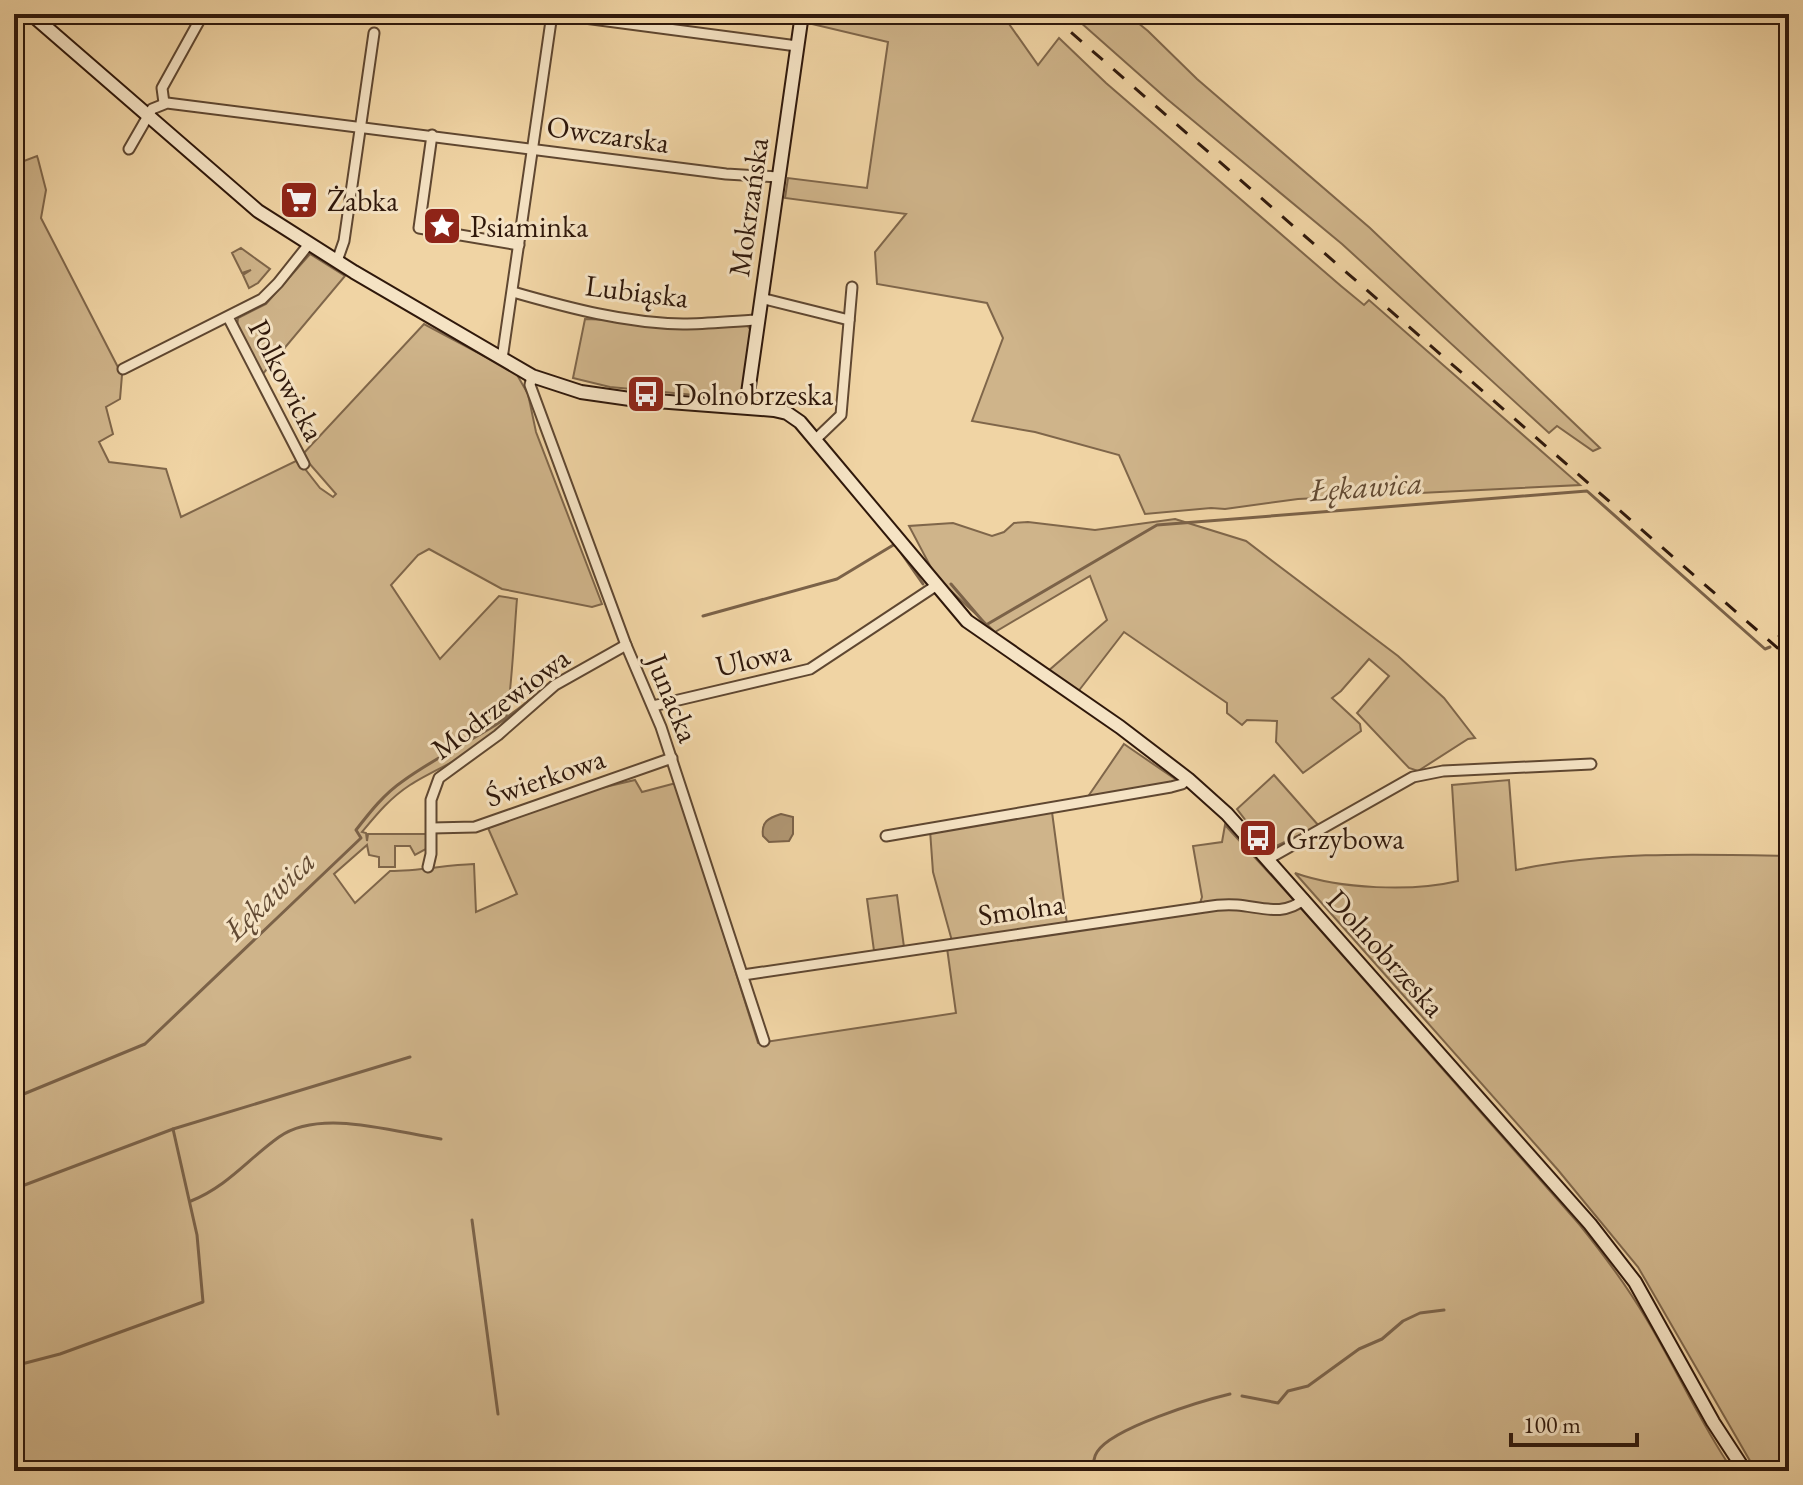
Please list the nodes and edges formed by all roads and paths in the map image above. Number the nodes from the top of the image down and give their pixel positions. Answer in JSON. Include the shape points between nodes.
{"nodes":[{"id":1,"x":31,"y":14,"type":"edge"},
{"id":2,"x":203,"y":14,"type":"edge"},
{"id":3,"x":553,"y":14,"type":"edge"},
{"id":4,"x":802,"y":14,"type":"edge"},
{"id":5,"x":374,"y":33,"type":"dead end"},
{"id":6,"x":797,"y":46,"type":"junction"},
{"id":7,"x":164,"y":103,"type":"junction"},
{"id":8,"x":147,"y":116,"type":"junction"},
{"id":9,"x":360,"y":127,"type":"junction"},
{"id":10,"x":432,"y":135,"type":"junction"},
{"id":11,"x":532,"y":148,"type":"junction"},
{"id":12,"x":129,"y":149,"type":"dead end"},
{"id":13,"x":778,"y":177,"type":"junction"},
{"id":14,"x":309,"y":244,"type":"junction"},
{"id":15,"x":519,"y":245,"type":"junction"},
{"id":16,"x":337,"y":261,"type":"junction"},
{"id":17,"x":852,"y":287,"type":"dead end"},
{"id":18,"x":513,"y":292,"type":"junction"},
{"id":19,"x":761,"y":298,"type":"junction"},
{"id":20,"x":228,"y":317,"type":"junction"},
{"id":21,"x":757,"y":320,"type":"junction"},
{"id":22,"x":849,"y":320,"type":"junction"},
{"id":23,"x":502,"y":359,"type":"junction"},
{"id":24,"x":123,"y":369,"type":"dead end"},
{"id":25,"x":532,"y":376,"type":"junction"},
{"id":26,"x":746,"y":407,"type":"junction"},
{"id":27,"x":816,"y":439,"type":"junction"},
{"id":28,"x":304,"y":464,"type":"dead end"},
{"id":29,"x":937,"y":585,"type":"junction"},
{"id":30,"x":626,"y":645,"type":"junction"},
{"id":31,"x":653,"y":706,"type":"junction"},
{"id":32,"x":672,"y":758,"type":"junction"},
{"id":33,"x":1591,"y":764,"type":"dead end"},
{"id":34,"x":1188,"y":779,"type":"junction"},
{"id":35,"x":432,"y":828,"type":"junction"},
{"id":36,"x":886,"y":836,"type":"dead end"},
{"id":37,"x":1268,"y":859,"type":"junction"},
{"id":38,"x":428,"y":867,"type":"dead end"},
{"id":39,"x":1304,"y":899,"type":"junction"},
{"id":40,"x":743,"y":975,"type":"junction"},
{"id":41,"x":764,"y":1041,"type":"dead end"},
{"id":42,"x":1745,"y":1471,"type":"edge"}],
"edges":[{"from":1,"to":8,"type":"street","name":"Dolnobrzeska"},
{"from":2,"to":7,"type":"street","via":[[162,88]]},
{"from":3,"to":6,"type":"street"},
{"from":3,"to":11,"type":"street"},
{"from":4,"to":6,"type":"street","name":"Mokrzańska"},
{"from":5,"to":9,"type":"street"},
{"from":6,"to":13,"type":"street","name":"Mokrzańska"},
{"from":7,"to":8,"type":"street"},
{"from":7,"to":9,"type":"street","name":"Owczarska"},
{"from":8,"to":12,"type":"street"},
{"from":8,"to":14,"type":"street","name":"Dolnobrzeska","via":[[258,211]]},
{"from":9,"to":10,"type":"street","name":"Owczarska"},
{"from":9,"to":16,"type":"street"},
{"from":10,"to":11,"type":"street","name":"Owczarska"},
{"from":10,"to":15,"type":"street","via":[[419,228]]},
{"from":11,"to":13,"type":"street","name":"Owczarska"},
{"from":11,"to":15,"type":"street"},
{"from":13,"to":19,"type":"street","name":"Mokrzańska"},
{"from":14,"to":16,"type":"street","name":"Dolnobrzeska"},
{"from":14,"to":20,"type":"street","via":[[271,291]]},
{"from":15,"to":18,"type":"street"},
{"from":16,"to":23,"type":"street","name":"Dolnobrzeska"},
{"from":17,"to":22,"type":"street"},
{"from":18,"to":21,"type":"street","name":"Lubiąska","via":[[635,320]]},
{"from":18,"to":23,"type":"street"},
{"from":19,"to":21,"type":"street","name":"Mokrzańska"},
{"from":19,"to":22,"type":"street"},
{"from":20,"to":24,"type":"street"},
{"from":20,"to":28,"type":"street","name":"Polkowicka"},
{"from":21,"to":26,"type":"street","name":"Mokrzańska"},
{"from":22,"to":27,"type":"street","via":[[841,415]]},
{"from":23,"to":25,"type":"street","name":"Dolnobrzeska"},
{"from":25,"to":26,"type":"street","name":"Dolnobrzeska","via":[[617,398]]},
{"from":25,"to":30,"type":"street","name":"Junacka","via":[[530,385]]},
{"from":26,"to":27,"type":"street","name":"Dolnobrzeska","via":[[787,413]]},
{"from":27,"to":29,"type":"street","name":"Dolnobrzeska"},
{"from":29,"to":31,"type":"street","name":"Ulowa","via":[[810,669]]},
{"from":29,"to":34,"type":"street","name":"Dolnobrzeska","via":[[967,621]]},
{"from":30,"to":31,"type":"street","name":"Junacka"},
{"from":30,"to":35,"type":"street","name":"Modrzewiowa","via":[[555,685],[439,778],[431,800]]},
{"from":31,"to":32,"type":"street","name":"Junacka"},
{"from":32,"to":35,"type":"street","name":"Świerkowa","via":[[475,827]]},
{"from":32,"to":40,"type":"street","name":"Junacka"},
{"from":33,"to":37,"type":"street","via":[[1413,777]]},
{"from":34,"to":36,"type":"street","via":[[1171,787]]},
{"from":34,"to":37,"type":"street","name":"Dolnobrzeska"},
{"from":35,"to":38,"type":"street","name":"Modrzewiowa"},
{"from":37,"to":39,"type":"street","name":"Dolnobrzeska"},
{"from":39,"to":40,"type":"street","name":"Smolna","via":[[1286,909],[1225,904]]},
{"from":39,"to":42,"type":"street","name":"Dolnobrzeska","via":[[1635,1282]]},
{"from":40,"to":41,"type":"street","name":"Junacka"}]}
